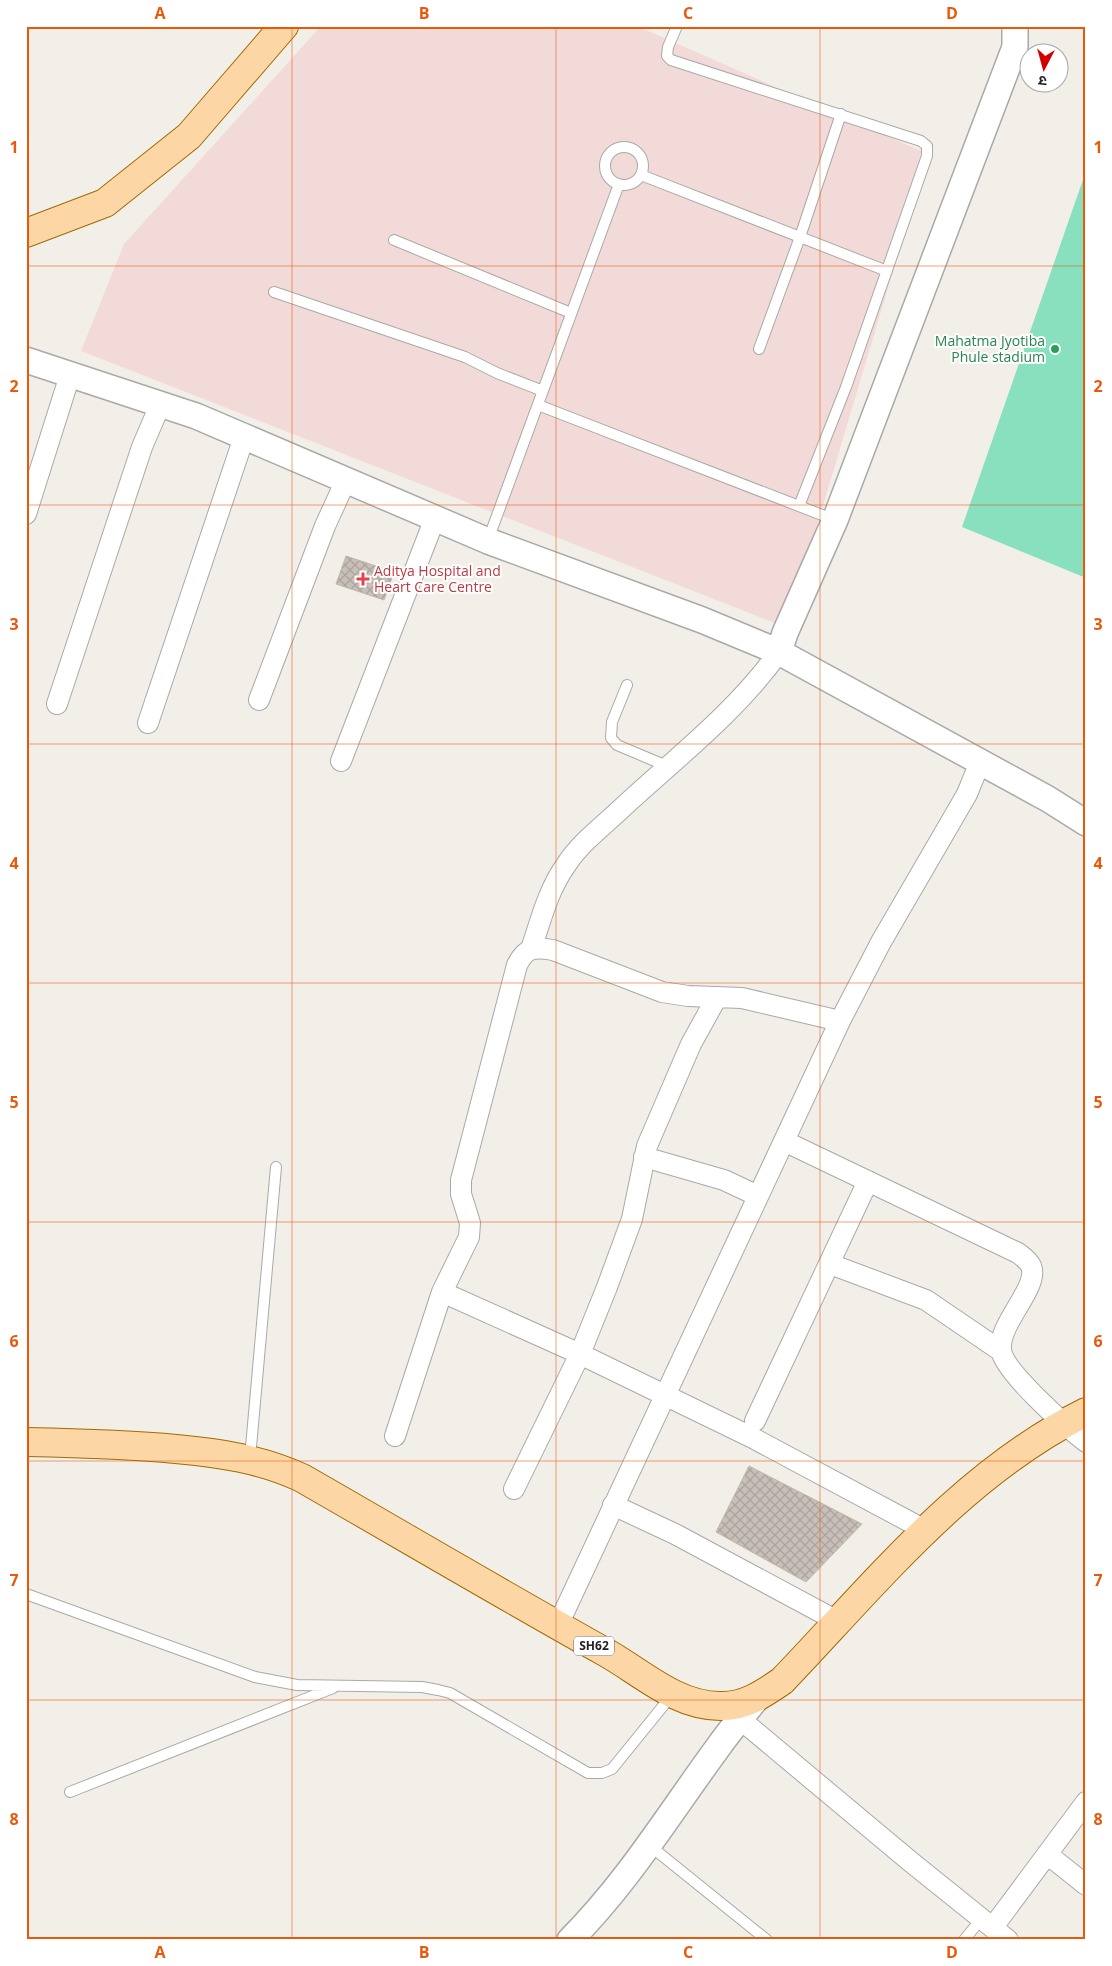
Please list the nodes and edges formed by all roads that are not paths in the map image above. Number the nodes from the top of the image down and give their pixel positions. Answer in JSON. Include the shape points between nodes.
{"nodes":[{"id":1,"x":284,"y":26,"type":"edge"},
{"id":2,"x":677,"y":26,"type":"edge"},
{"id":3,"x":1015,"y":26,"type":"edge"},
{"id":4,"x":841,"y":114,"type":"junction"},
{"id":5,"x":641,"y":175,"type":"junction"},
{"id":6,"x":618,"y":184,"type":"junction"},
{"id":7,"x":26,"y":233,"type":"edge"},
{"id":8,"x":800,"y":237,"type":"junction"},
{"id":9,"x":394,"y":240,"type":"dead end"},
{"id":10,"x":887,"y":271,"type":"junction"},
{"id":11,"x":274,"y":292,"type":"dead end"},
{"id":12,"x":571,"y":313,"type":"junction"},
{"id":13,"x":759,"y":349,"type":"dead end"},
{"id":14,"x":26,"y":360,"type":"edge"},
{"id":15,"x":70,"y":375,"type":"junction"},
{"id":16,"x":543,"y":390,"type":"junction"},
{"id":17,"x":160,"y":404,"type":"junction"},
{"id":18,"x":538,"y":404,"type":"junction"},
{"id":19,"x":244,"y":437,"type":"junction"},
{"id":20,"x":346,"y":480,"type":"junction"},
{"id":21,"x":799,"y":506,"type":"junction"},
{"id":22,"x":26,"y":514,"type":"edge"},
{"id":23,"x":435,"y":518,"type":"junction"},
{"id":24,"x":834,"y":520,"type":"junction"},
{"id":25,"x":488,"y":541,"type":"junction"},
{"id":26,"x":772,"y":662,"type":"junction"},
{"id":27,"x":626,"y":685,"type":"dead end"},
{"id":28,"x":258,"y":700,"type":"dead end"},
{"id":29,"x":57,"y":704,"type":"dead end"},
{"id":30,"x":148,"y":723,"type":"dead end"},
{"id":31,"x":341,"y":761,"type":"dead end"},
{"id":32,"x":980,"y":762,"type":"junction"},
{"id":33,"x":667,"y":766,"type":"junction"},
{"id":34,"x":1086,"y":823,"type":"edge"},
{"id":35,"x":531,"y":949,"type":"junction"},
{"id":36,"x":717,"y":997,"type":"junction"},
{"id":37,"x":840,"y":1021,"type":"junction"},
{"id":38,"x":784,"y":1141,"type":"junction"},
{"id":39,"x":644,"y":1157,"type":"junction"},
{"id":40,"x":276,"y":1168,"type":"dead end"},
{"id":41,"x":868,"y":1181,"type":"junction"},
{"id":42,"x":758,"y":1196,"type":"junction"},
{"id":43,"x":830,"y":1264,"type":"junction"},
{"id":44,"x":442,"y":1292,"type":"junction"},
{"id":45,"x":1001,"y":1351,"type":"junction"},
{"id":46,"x":580,"y":1354,"type":"junction"},
{"id":47,"x":665,"y":1395,"type":"junction"},
{"id":48,"x":1074,"y":1417,"type":"edge"},
{"id":49,"x":755,"y":1421,"type":"dead end"},
{"id":50,"x":395,"y":1436,"type":"dead end"},
{"id":51,"x":26,"y":1442,"type":"edge"},
{"id":52,"x":1086,"y":1442,"type":"edge"},
{"id":53,"x":250,"y":1458,"type":"junction"},
{"id":54,"x":514,"y":1489,"type":"dead end"},
{"id":55,"x":613,"y":1505,"type":"junction"},
{"id":56,"x":924,"y":1530,"type":"junction"},
{"id":57,"x":26,"y":1594,"type":"edge"},
{"id":58,"x":839,"y":1622,"type":"junction"},
{"id":59,"x":558,"y":1625,"type":"junction"},
{"id":60,"x":339,"y":1686,"type":"junction"},
{"id":61,"x":672,"y":1694,"type":"junction"},
{"id":62,"x":757,"y":1698,"type":"junction"},
{"id":63,"x":740,"y":1719,"type":"junction"},
{"id":64,"x":70,"y":1792,"type":"dead end"},
{"id":65,"x":1086,"y":1802,"type":"edge"},
{"id":66,"x":648,"y":1844,"type":"junction"},
{"id":67,"x":1047,"y":1854,"type":"junction"},
{"id":68,"x":1086,"y":1885,"type":"edge"},
{"id":69,"x":987,"y":1922,"type":"junction"},
{"id":70,"x":570,"y":1940,"type":"edge"},
{"id":71,"x":767,"y":1940,"type":"edge"},
{"id":72,"x":964,"y":1940,"type":"edge"},
{"id":73,"x":1008,"y":1940,"type":"edge"}],
"edges":[{"from":1,"to":7,"type":"main road","via":[[189,136],[105,203]]},
{"from":2,"to":4,"type":"lane","via":[[666,56],[671,60]]},
{"from":3,"to":24,"type":"street","via":[[1015,47]]},
{"from":4,"to":8,"type":"lane"},
{"from":4,"to":10,"type":"lane","via":[[921,141],[927,146],[927,156]]},
{"from":5,"to":6,"type":"lane","via":[[632,184]]},
{"from":5,"to":6,"type":"lane","via":[[644,162],[638,151],[626,146],[614,149],[606,159],[606,171],[608,177]]},
{"from":5,"to":8,"type":"lane"},
{"from":6,"to":12,"type":"lane"},
{"from":8,"to":10,"type":"lane"},
{"from":8,"to":13,"type":"lane"},
{"from":9,"to":12,"type":"lane"},
{"from":10,"to":21,"type":"lane"},
{"from":11,"to":16,"type":"lane","via":[[465,357]]},
{"from":12,"to":16,"type":"lane"},
{"from":14,"to":15,"type":"street"},
{"from":15,"to":17,"type":"street"},
{"from":15,"to":22,"type":"street"},
{"from":16,"to":18,"type":"lane"},
{"from":17,"to":19,"type":"street"},
{"from":17,"to":29,"type":"street","via":[[142,447]]},
{"from":18,"to":21,"type":"lane"},
{"from":18,"to":25,"type":"lane"},
{"from":19,"to":20,"type":"street"},
{"from":19,"to":30,"type":"street"},
{"from":20,"to":23,"type":"street"},
{"from":20,"to":28,"type":"street"},
{"from":21,"to":24,"type":"lane"},
{"from":23,"to":25,"type":"street"},
{"from":23,"to":31,"type":"street"},
{"from":24,"to":26,"type":"street"},
{"from":25,"to":26,"type":"street","via":[[702,620]]},
{"from":26,"to":32,"type":"street"},
{"from":26,"to":33,"type":"street","via":[[733,707]]},
{"from":27,"to":33,"type":"lane","via":[[612,722],[611,738],[617,745]]},
{"from":32,"to":34,"type":"street"},
{"from":32,"to":37,"type":"street","via":[[963,800],[881,942]]},
{"from":33,"to":35,"type":"street","via":[[566,863],[547,900]]},
{"from":35,"to":36,"type":"street","via":[[553,950],[662,992]]},
{"from":35,"to":44,"type":"street","via":[[523,954],[517,965],[461,1180],[461,1194],[470,1223],[469,1237]]},
{"from":36,"to":37,"type":"street","via":[[768,1003]]},
{"from":36,"to":39,"type":"street","via":[[686,1056]]},
{"from":37,"to":38,"type":"street"},
{"from":38,"to":41,"type":"street"},
{"from":38,"to":42,"type":"street"},
{"from":39,"to":42,"type":"street","via":[[714,1176]]},
{"from":39,"to":46,"type":"street","via":[[632,1220]]},
{"from":40,"to":53,"type":"lane"},
{"from":41,"to":43,"type":"street"},
{"from":41,"to":45,"type":"street","via":[[1018,1253],[1026,1260],[1032,1268],[1032,1280],[1003,1334]]},
{"from":42,"to":47,"type":"street"},
{"from":43,"to":45,"type":"street","via":[[926,1300]]},
{"from":43,"to":49,"type":"street"},
{"from":44,"to":46,"type":"street"},
{"from":44,"to":50,"type":"street"},
{"from":45,"to":48,"type":"street","via":[[1007,1365]]},
{"from":46,"to":47,"type":"street"},
{"from":46,"to":54,"type":"street"},
{"from":47,"to":55,"type":"street"},
{"from":47,"to":56,"type":"street","via":[[752,1437]]},
{"from":48,"to":52,"type":"street"},
{"from":48,"to":56,"type":"main road","number":"SH62","via":[[1012,1458]]},
{"from":51,"to":53,"type":"main road","number":"SH62","via":[[121,1444]]},
{"from":53,"to":59,"type":"main road","number":"SH62","via":[[302,1478]]},
{"from":55,"to":58,"type":"street","via":[[675,1534]]},
{"from":55,"to":59,"type":"street"},
{"from":56,"to":58,"type":"main road","number":"SH62"},
{"from":57,"to":60,"type":"lane","via":[[254,1677],[297,1685]]},
{"from":58,"to":62,"type":"main road","number":"SH62","via":[[782,1681]]},
{"from":59,"to":61,"type":"main road","number":"SH62"},
{"from":60,"to":61,"type":"lane","via":[[422,1687],[450,1693],[588,1773],[612,1769]]},
{"from":60,"to":64,"type":"lane"},
{"from":61,"to":62,"type":"main road","number":"SH62","via":[[720,1706]]},
{"from":62,"to":63,"type":"street"},
{"from":63,"to":66,"type":"street"},
{"from":63,"to":69,"type":"street"},
{"from":65,"to":67,"type":"street"},
{"from":66,"to":70,"type":"street"},
{"from":66,"to":71,"type":"lane"},
{"from":67,"to":68,"type":"street"},
{"from":67,"to":69,"type":"street"},
{"from":69,"to":72,"type":"lane"},
{"from":69,"to":73,"type":"street"}]}
